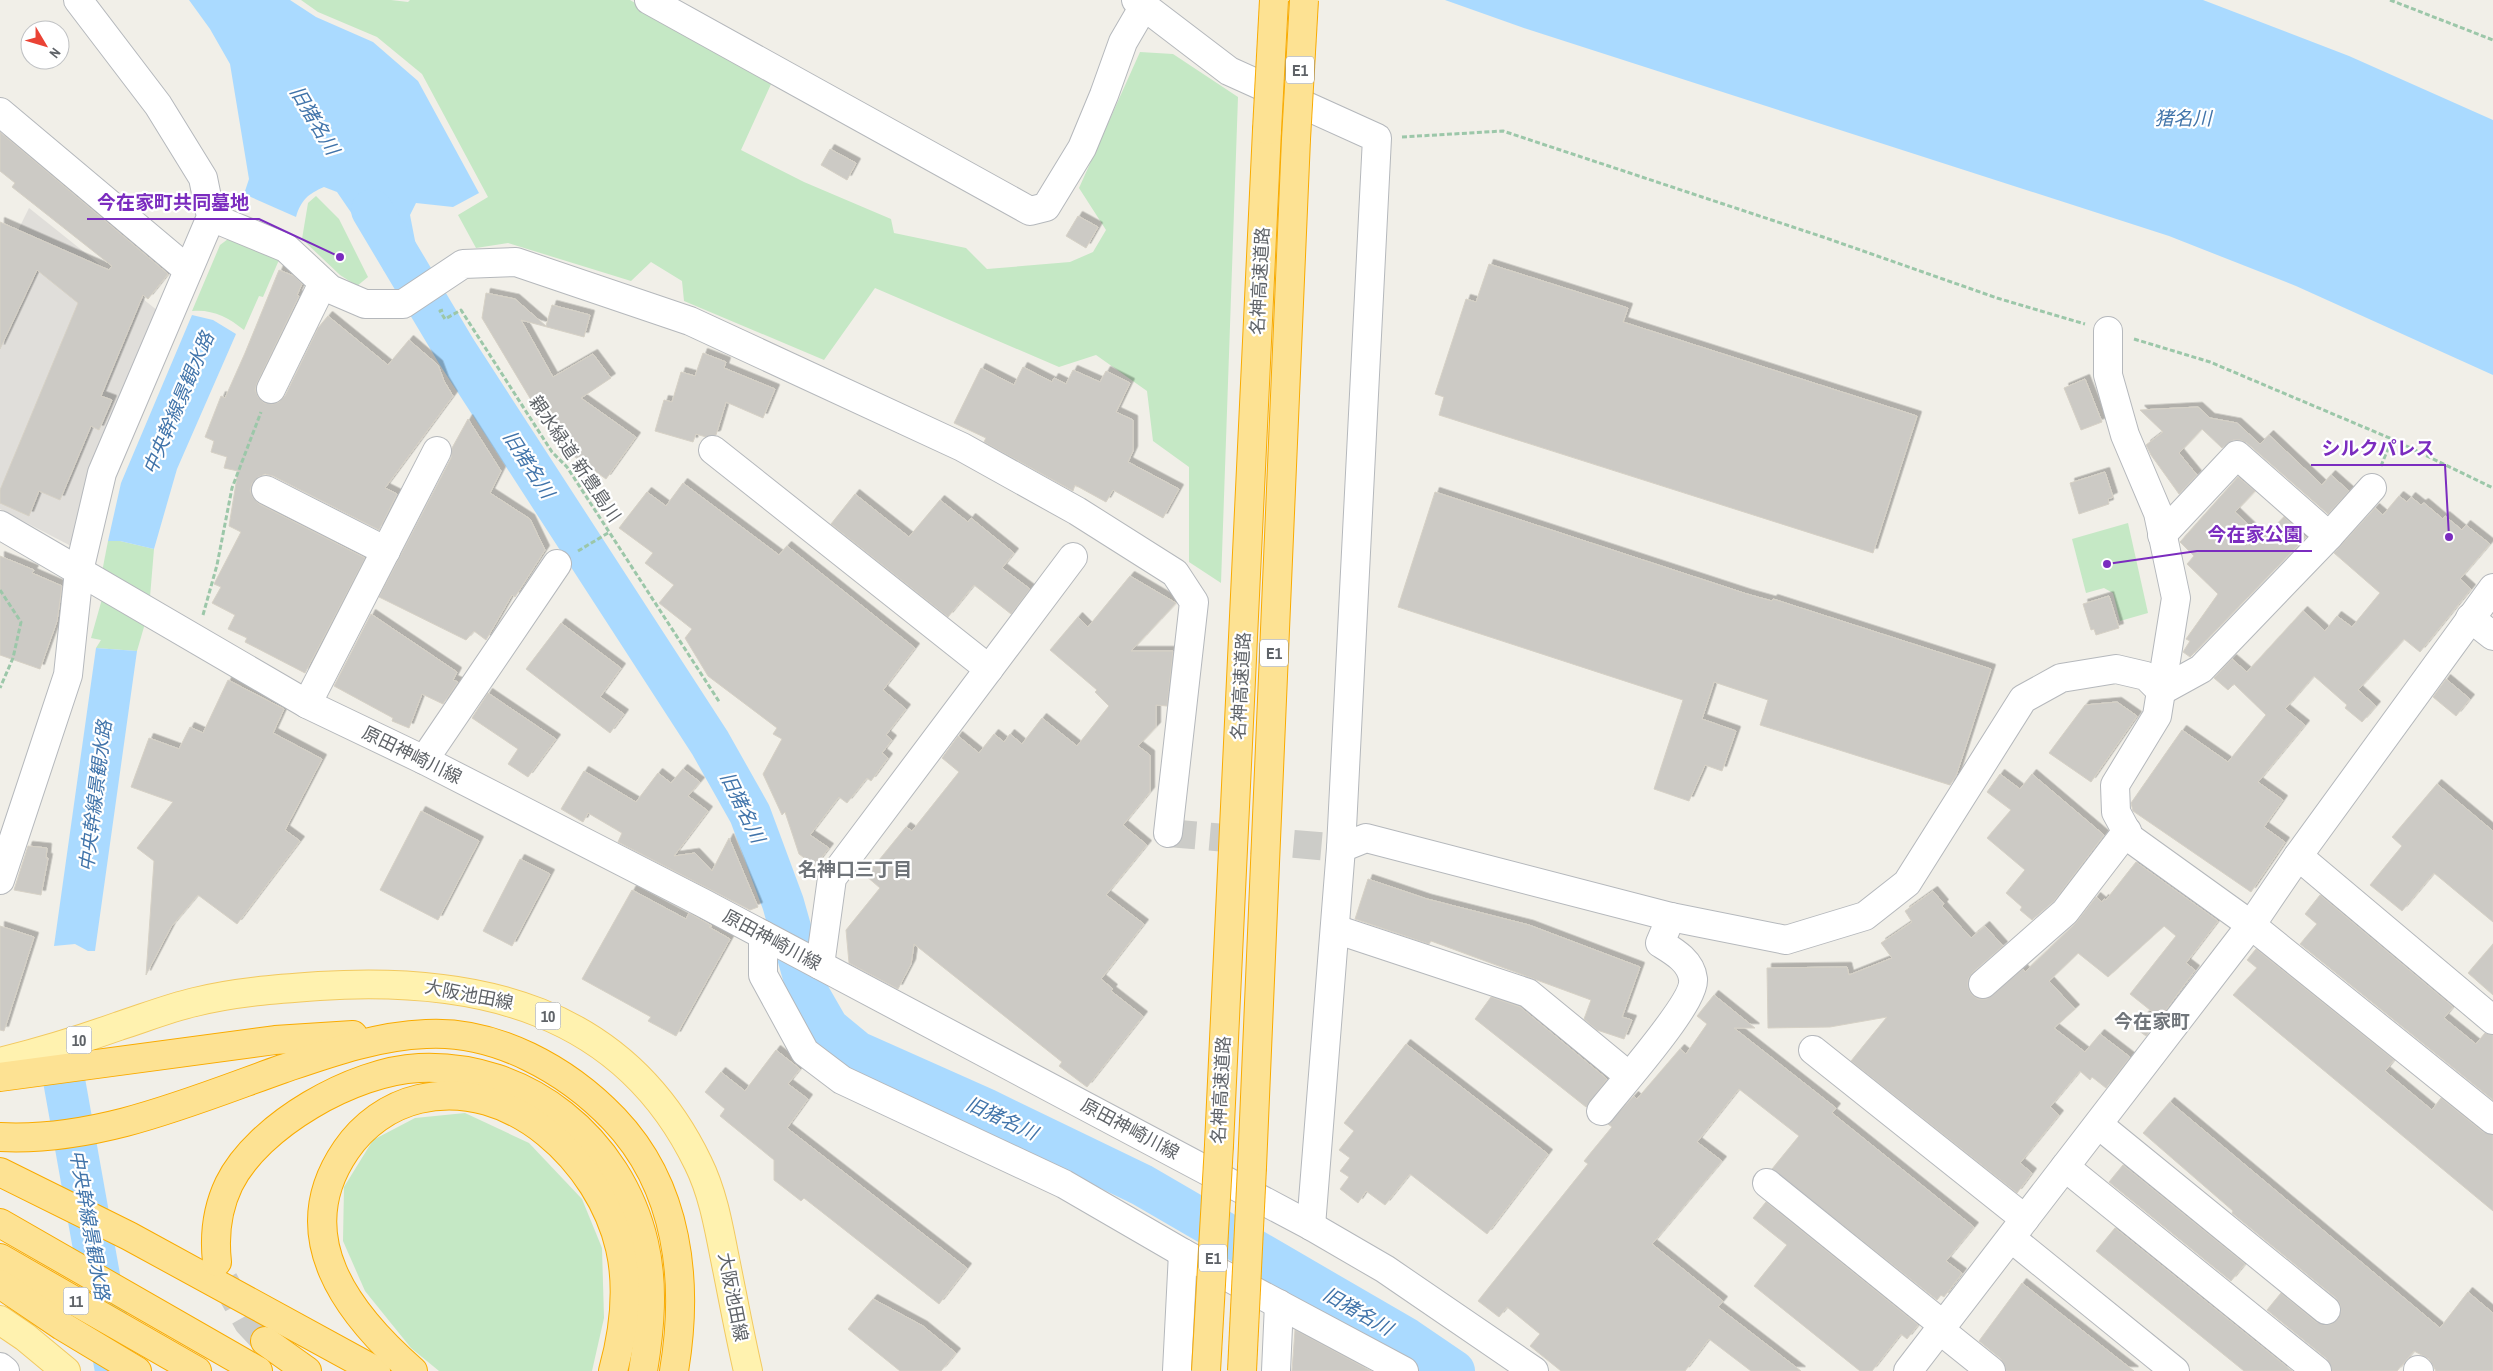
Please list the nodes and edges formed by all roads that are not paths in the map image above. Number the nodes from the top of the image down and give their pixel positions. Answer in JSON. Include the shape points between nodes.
{"nodes":[{"id":1,"x":78,"y":0,"type":"edge"},
{"id":2,"x":649,"y":0,"type":"edge"},
{"id":3,"x":1274,"y":0,"type":"edge"},
{"id":4,"x":1304,"y":0,"type":"edge"},
{"id":5,"x":1140,"y":3,"type":"edge"},
{"id":6,"x":0,"y":112,"type":"edge"},
{"id":7,"x":220,"y":221,"type":"junction"},
{"id":8,"x":188,"y":270,"type":"junction"},
{"id":9,"x":323,"y":283,"type":"junction"},
{"id":10,"x":2108,"y":331,"type":"road end"},
{"id":11,"x":271,"y":388,"type":"road end"},
{"id":12,"x":713,"y":450,"type":"dead end"},
{"id":13,"x":437,"y":451,"type":"dead end"},
{"id":14,"x":2372,"y":488,"type":"dead end"},
{"id":15,"x":266,"y":490,"type":"dead end"},
{"id":16,"x":0,"y":526,"type":"edge"},
{"id":17,"x":2162,"y":535,"type":"junction"},
{"id":18,"x":2328,"y":536,"type":"junction"},
{"id":19,"x":386,"y":551,"type":"junction"},
{"id":20,"x":1072,"y":557,"type":"dead end"},
{"id":21,"x":557,"y":564,"type":"road end"},
{"id":22,"x":90,"y":577,"type":"junction"},
{"id":23,"x":2493,"y":588,"type":"edge"},
{"id":24,"x":2470,"y":618,"type":"junction"},
{"id":25,"x":2493,"y":636,"type":"edge"},
{"id":26,"x":990,"y":669,"type":"junction"},
{"id":27,"x":2161,"y":691,"type":"junction"},
{"id":28,"x":307,"y":704,"type":"junction"},
{"id":29,"x":424,"y":760,"type":"junction"},
{"id":30,"x":2127,"y":831,"type":"junction"},
{"id":31,"x":1168,"y":833,"type":"dead end"},
{"id":32,"x":1341,"y":848,"type":"junction"},
{"id":33,"x":2298,"y":856,"type":"junction"},
{"id":34,"x":0,"y":880,"type":"edge"},
{"id":35,"x":1671,"y":917,"type":"junction"},
{"id":36,"x":2251,"y":925,"type":"junction"},
{"id":37,"x":1334,"y":929,"type":"junction"},
{"id":38,"x":763,"y":935,"type":"junction"},
{"id":39,"x":820,"y":965,"type":"junction"},
{"id":40,"x":1983,"y":984,"type":"dead end"},
{"id":41,"x":2493,"y":1020,"type":"edge"},
{"id":42,"x":427,"y":1034,"type":"junction"},
{"id":43,"x":1813,"y":1050,"type":"dead end"},
{"id":44,"x":0,"y":1062,"type":"edge"},
{"id":45,"x":30,"y":1064,"type":"junction"},
{"id":46,"x":0,"y":1076,"type":"edge"},
{"id":47,"x":1629,"y":1076,"type":"junction"},
{"id":48,"x":1601,"y":1111,"type":"dead end"},
{"id":49,"x":2493,"y":1120,"type":"edge"},
{"id":50,"x":2099,"y":1125,"type":"junction"},
{"id":51,"x":0,"y":1137,"type":"edge"},
{"id":52,"x":2065,"y":1167,"type":"junction"},
{"id":53,"x":0,"y":1172,"type":"edge"},
{"id":54,"x":1767,"y":1183,"type":"dead end"},
{"id":55,"x":0,"y":1223,"type":"edge"},
{"id":56,"x":1312,"y":1226,"type":"junction"},
{"id":57,"x":2018,"y":1229,"type":"junction"},
{"id":58,"x":1183,"y":1253,"type":"junction"},
{"id":59,"x":0,"y":1258,"type":"edge"},
{"id":60,"x":217,"y":1262,"type":"tunnel mouth"},
{"id":61,"x":0,"y":1284,"type":"edge"},
{"id":62,"x":1279,"y":1304,"type":"junction"},
{"id":63,"x":2326,"y":1310,"type":"dead end"},
{"id":64,"x":0,"y":1320,"type":"edge"},
{"id":65,"x":62,"y":1326,"type":"junction"},
{"id":66,"x":1938,"y":1332,"type":"junction"},
{"id":67,"x":265,"y":1341,"type":"tunnel mouth"},
{"id":68,"x":0,"y":1367,"type":"edge"},
{"id":69,"x":5,"y":1371,"type":"edge"},
{"id":70,"x":66,"y":1371,"type":"edge"},
{"id":71,"x":118,"y":1371,"type":"edge"},
{"id":72,"x":137,"y":1371,"type":"edge"},
{"id":73,"x":197,"y":1371,"type":"edge"},
{"id":74,"x":258,"y":1371,"type":"edge"},
{"id":75,"x":307,"y":1371,"type":"edge"},
{"id":76,"x":376,"y":1371,"type":"edge"},
{"id":77,"x":413,"y":1371,"type":"edge"},
{"id":78,"x":613,"y":1371,"type":"edge"},
{"id":79,"x":643,"y":1371,"type":"edge"},
{"id":80,"x":674,"y":1371,"type":"edge"},
{"id":81,"x":748,"y":1371,"type":"edge"},
{"id":82,"x":1177,"y":1371,"type":"edge"},
{"id":83,"x":1206,"y":1371,"type":"edge"},
{"id":84,"x":1242,"y":1371,"type":"edge"},
{"id":85,"x":1276,"y":1371,"type":"edge"},
{"id":86,"x":1404,"y":1371,"type":"edge"},
{"id":87,"x":1534,"y":1371,"type":"edge"},
{"id":88,"x":1908,"y":1371,"type":"edge"},
{"id":89,"x":1965,"y":1371,"type":"edge"},
{"id":90,"x":1990,"y":1371,"type":"edge"},
{"id":91,"x":2176,"y":1371,"type":"edge"},
{"id":92,"x":2317,"y":1371,"type":"edge"}],
"edges":[{"from":1,"to":7,"type":"street","via":[[158,105],[203,178]]},
{"from":2,"to":5,"type":"street","via":[[1030,211],[1046,207],[1082,148]]},
{"from":3,"to":83,"type":"highway","name":"名神高速道路","number":"E1","bridge":true},
{"from":4,"to":84,"type":"highway","name":"名神高速道路","number":"E1","bridge":true},
{"from":5,"to":32,"type":"street","via":[[1229,71],[1377,138]]},
{"from":6,"to":8,"type":"street"},
{"from":7,"to":8,"type":"street"},
{"from":7,"to":9,"type":"street","via":[[286,248]]},
{"from":8,"to":22,"type":"street","via":[[102,473]]},
{"from":9,"to":11,"type":"street"},
{"from":9,"to":31,"type":"street","via":[[365,304],[403,304],[463,264],[516,262],[690,321],[962,447],[1104,527],[1175,573],[1194,602]]},
{"from":10,"to":17,"type":"street","via":[[2108,376],[2125,436],[2158,513]]},
{"from":12,"to":26,"type":"street"},
{"from":13,"to":19,"type":"street"},
{"from":14,"to":18,"type":"street"},
{"from":15,"to":19,"type":"street"},
{"from":16,"to":22,"type":"street","name":"原田神崎川線"},
{"from":17,"to":18,"type":"street","via":[[2237,455]]},
{"from":17,"to":27,"type":"street","via":[[2176,598]]},
{"from":18,"to":27,"type":"street","via":[[2201,669]]},
{"from":19,"to":28,"type":"street"},
{"from":20,"to":26,"type":"street"},
{"from":21,"to":29,"type":"street"},
{"from":22,"to":28,"type":"street","name":"原田神崎川線"},
{"from":22,"to":34,"type":"street","via":[[68,675]]},
{"from":23,"to":24,"type":"street"},
{"from":24,"to":25,"type":"street"},
{"from":24,"to":33,"type":"street"},
{"from":26,"to":39,"type":"street","via":[[832,878]]},
{"from":27,"to":30,"type":"street","via":[[2157,716],[2114,786],[2116,812]]},
{"from":27,"to":35,"type":"street","via":[[2146,676],[2116,670],[2061,678],[2023,699],[1908,883],[1865,916],[1786,940]]},
{"from":28,"to":29,"type":"street","name":"原田神崎川線"},
{"from":29,"to":38,"type":"street","name":"原田神崎川線"},
{"from":30,"to":36,"type":"street","via":[[2130,838]]},
{"from":30,"to":40,"type":"street","via":[[2064,912]]},
{"from":32,"to":35,"type":"street","via":[[1366,838]]},
{"from":32,"to":37,"type":"street"},
{"from":33,"to":36,"type":"street"},
{"from":33,"to":41,"type":"street"},
{"from":35,"to":47,"type":"street","via":[[1660,942],[1687,963],[1693,979],[1690,995]]},
{"from":36,"to":49,"type":"street"},
{"from":36,"to":50,"type":"street"},
{"from":37,"to":47,"type":"street","via":[[1528,993]]},
{"from":37,"to":56,"type":"street"},
{"from":38,"to":39,"type":"street","name":"原田神崎川線"},
{"from":38,"to":58,"type":"street","via":[[764,975],[806,1052],[842,1080],[1064,1184]]},
{"from":39,"to":56,"type":"street","name":"原田神崎川線"},
{"from":42,"to":45,"type":"highway","via":[[275,1040],[126,1058]]},
{"from":42,"to":51,"type":"highway","via":[[360,1044],[80,1133]]},
{"from":42,"to":80,"type":"highway","via":[[460,1036],[522,1054],[577,1084],[622,1127],[657,1182],[677,1243],[681,1313]]},
{"from":43,"to":57,"type":"street"},
{"from":44,"to":45,"type":"main road","name":"大阪池田線","number":"10"},
{"from":45,"to":46,"type":"highway"},
{"from":45,"to":81,"type":"main road","name":"大阪池田線","number":"10","via":[[129,1023],[195,1002],[286,988],[370,984],[429,986],[521,1005],[568,1025],[632,1073],[671,1116],[700,1166],[716,1215]]},
{"from":47,"to":48,"type":"street"},
{"from":50,"to":52,"type":"street"},
{"from":50,"to":63,"type":"street"},
{"from":52,"to":57,"type":"street"},
{"from":52,"to":92,"type":"street"},
{"from":53,"to":76,"type":"highway","via":[[129,1236]]},
{"from":54,"to":66,"type":"street"},
{"from":55,"to":74,"type":"highway","number":"11"},
{"from":56,"to":87,"type":"street","name":"原田神崎川線","via":[[1385,1269]]},
{"from":57,"to":66,"type":"street"},
{"from":57,"to":91,"type":"street"},
{"from":58,"to":62,"type":"street"},
{"from":58,"to":82,"type":"street"},
{"from":59,"to":73,"type":"highway","number":"11"},
{"from":60,"to":79,"type":"highway","via":[[217,1222],[229,1184],[254,1149],[287,1120],[336,1093],[390,1073],[417,1068],[447,1068],[504,1080],[558,1109],[584,1131],[606,1157],[622,1184],[635,1212],[648,1274],[650,1306]]},
{"from":61,"to":65,"type":"highway"},
{"from":62,"to":85,"type":"street"},
{"from":62,"to":86,"type":"street"},
{"from":64,"to":70,"type":"main road"},
{"from":65,"to":71,"type":"highway"},
{"from":65,"to":72,"type":"highway"},
{"from":66,"to":88,"type":"street"},
{"from":66,"to":89,"type":"street"},
{"from":66,"to":90,"type":"street"},
{"from":67,"to":75,"type":"highway"},
{"from":68,"to":69,"type":"street"},
{"from":77,"to":78,"type":"highway","via":[[366,1326],[339,1286],[325,1244],[325,1200],[329,1181],[339,1161],[354,1139],[373,1121],[403,1104],[444,1095],[494,1104],[527,1119],[564,1149],[585,1171],[600,1194],[620,1248],[624,1278],[624,1313]]}]}
